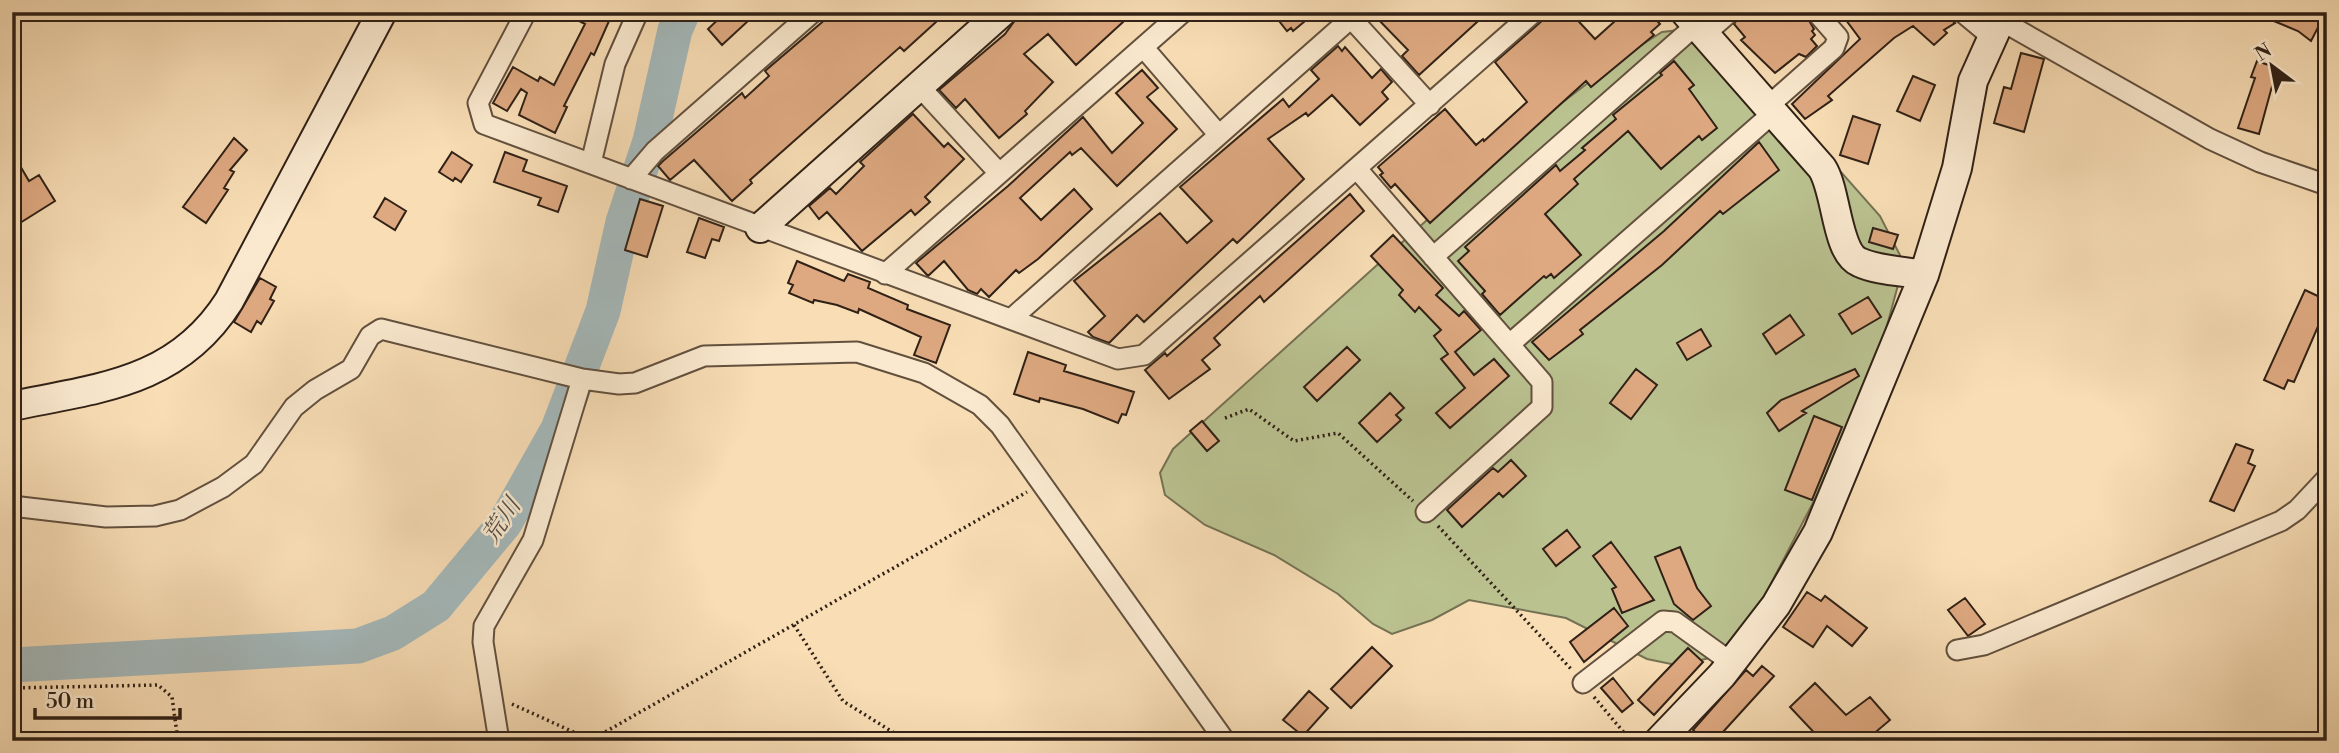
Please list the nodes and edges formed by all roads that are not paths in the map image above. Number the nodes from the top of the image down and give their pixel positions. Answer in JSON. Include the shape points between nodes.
{"nodes":[{"id":1,"x":382,"y":12,"type":"edge"},
{"id":2,"x":526,"y":12,"type":"edge"},
{"id":3,"x":638,"y":12,"type":"edge"},
{"id":4,"x":813,"y":12,"type":"edge"},
{"id":5,"x":1002,"y":12,"type":"edge"},
{"id":6,"x":1183,"y":12,"type":"edge"},
{"id":7,"x":1534,"y":12,"type":"edge"},
{"id":8,"x":1730,"y":12,"type":"edge"},
{"id":9,"x":1816,"y":12,"type":"edge"},
{"id":10,"x":1962,"y":12,"type":"edge"},
{"id":11,"x":1354,"y":15,"type":"edge"},
{"id":12,"x":1999,"y":23,"type":"edge"},
{"id":13,"x":1695,"y":24,"type":"edge"},
{"id":14,"x":1143,"y":47,"type":"junction"},
{"id":15,"x":919,"y":86,"type":"junction"},
{"id":16,"x":1430,"y":105,"type":"junction"},
{"id":17,"x":1769,"y":111,"type":"junction"},
{"id":18,"x":1219,"y":135,"type":"junction"},
{"id":19,"x":591,"y":163,"type":"junction"},
{"id":20,"x":1357,"y":169,"type":"junction"},
{"id":21,"x":999,"y":173,"type":"junction"},
{"id":22,"x":631,"y":179,"type":"junction"},
{"id":23,"x":2327,"y":185,"type":"edge"},
{"id":24,"x":760,"y":228,"type":"junction"},
{"id":25,"x":1433,"y":257,"type":"junction"},
{"id":26,"x":885,"y":274,"type":"junction"},
{"id":27,"x":1924,"y":275,"type":"junction"},
{"id":28,"x":1010,"y":319,"type":"junction"},
{"id":29,"x":1511,"y":344,"type":"junction"},
{"id":30,"x":582,"y":379,"type":"junction"},
{"id":31,"x":12,"y":406,"type":"edge"},
{"id":32,"x":2327,"y":478,"type":"edge"},
{"id":33,"x":12,"y":506,"type":"edge"},
{"id":34,"x":1426,"y":512,"type":"road end"},
{"id":35,"x":1957,"y":650,"type":"dead end"},
{"id":36,"x":1732,"y":663,"type":"junction"},
{"id":37,"x":1583,"y":684,"type":"road end"},
{"id":38,"x":499,"y":741,"type":"edge"},
{"id":39,"x":1225,"y":741,"type":"edge"},
{"id":40,"x":1659,"y":741,"type":"edge"}],
"edges":[{"from":1,"to":31,"type":"street","via":[[229,301],[204,335],[177,358],[138,377]]},
{"from":2,"to":19,"type":"street","via":[[480,98],[482,122]]},
{"from":3,"to":19,"type":"street","via":[[615,64]]},
{"from":4,"to":22,"type":"street","via":[[681,128]]},
{"from":5,"to":15,"type":"street"},
{"from":6,"to":14,"type":"street"},
{"from":7,"to":16,"type":"street"},
{"from":8,"to":13,"type":"street"},
{"from":9,"to":17,"type":"street","via":[[1838,37],[1834,48]]},
{"from":10,"to":12,"type":"street"},
{"from":11,"to":16,"type":"street"},
{"from":11,"to":18,"type":"street"},
{"from":12,"to":23,"type":"street","via":[[2210,139]]},
{"from":12,"to":27,"type":"street","via":[[1973,81],[1957,168]]},
{"from":13,"to":17,"type":"street"},
{"from":13,"to":25,"type":"street"},
{"from":14,"to":18,"type":"street"},
{"from":14,"to":21,"type":"street"},
{"from":15,"to":21,"type":"street"},
{"from":15,"to":24,"type":"street"},
{"from":16,"to":20,"type":"street"},
{"from":17,"to":27,"type":"street","via":[[1829,179],[1850,255],[1858,262]]},
{"from":17,"to":29,"type":"street"},
{"from":18,"to":28,"type":"street"},
{"from":19,"to":22,"type":"street"},
{"from":20,"to":25,"type":"street"},
{"from":20,"to":28,"type":"street","via":[[1138,358],[1113,359]]},
{"from":21,"to":26,"type":"street"},
{"from":22,"to":24,"type":"street"},
{"from":24,"to":26,"type":"street"},
{"from":25,"to":29,"type":"street"},
{"from":26,"to":28,"type":"street"},
{"from":27,"to":36,"type":"street","via":[[1818,532],[1776,605]]},
{"from":29,"to":34,"type":"street","via":[[1542,382],[1544,405]]},
{"from":30,"to":33,"type":"street","via":[[377,330],[351,369],[294,408],[254,464],[180,510],[155,516],[106,517]]},
{"from":30,"to":38,"type":"street","via":[[533,540],[485,620],[483,642]]},
{"from":30,"to":39,"type":"street","via":[[635,383],[704,356],[866,353],[915,368],[980,405],[1015,443]]},
{"from":32,"to":35,"type":"street","via":[[2281,521],[1984,645]]},
{"from":36,"to":37,"type":"street","via":[[1675,622],[1663,621]]},
{"from":36,"to":40,"type":"street"}]}
